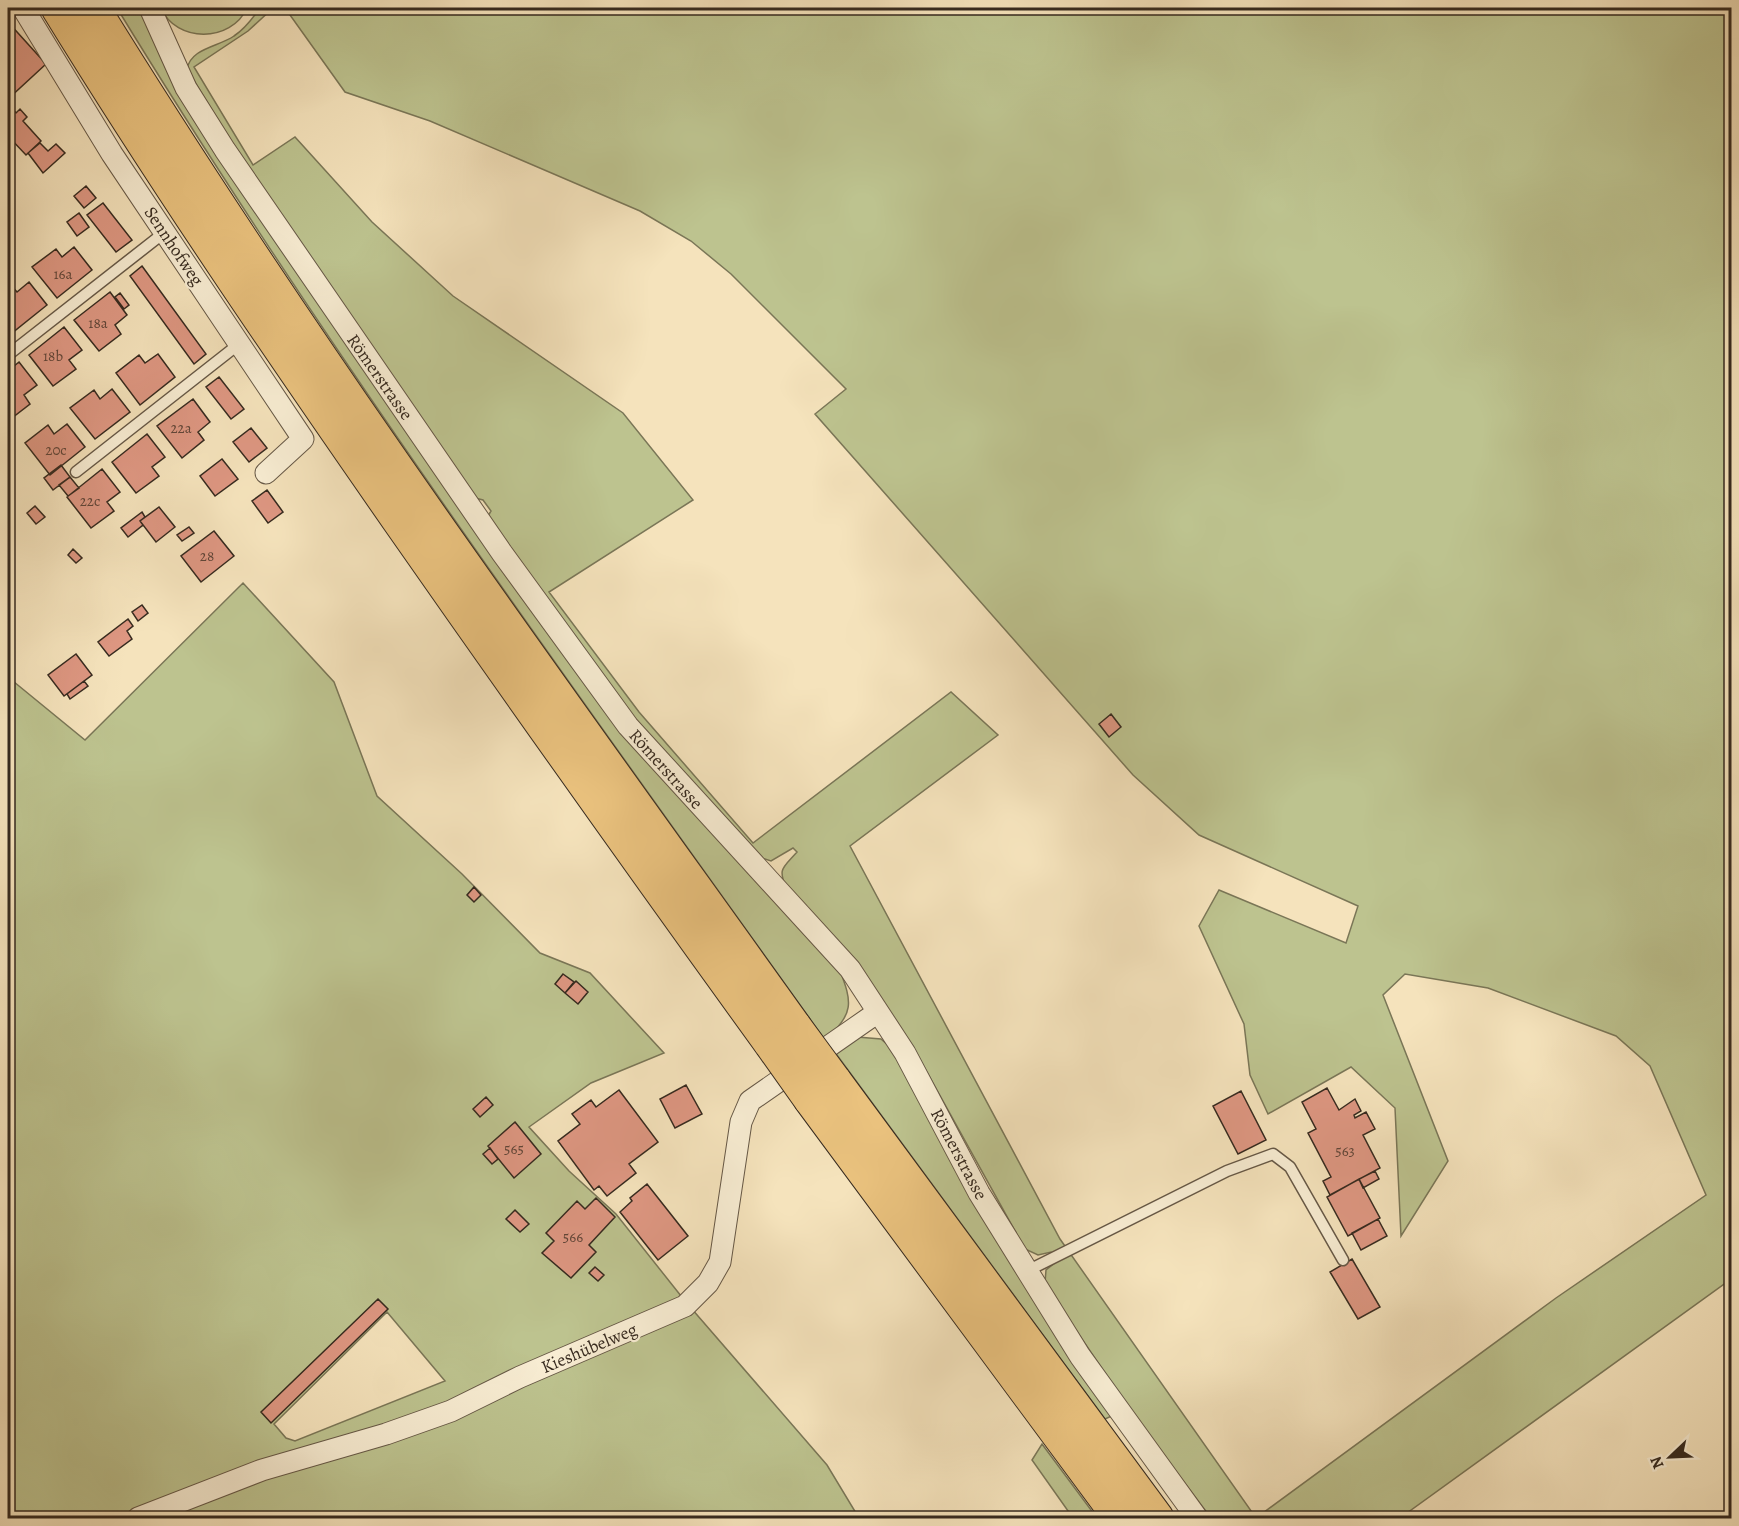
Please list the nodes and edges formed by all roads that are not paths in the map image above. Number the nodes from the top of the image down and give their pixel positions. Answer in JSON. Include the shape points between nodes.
{"nodes":[{"id":1,"x":23,"y":8,"type":"edge"},
{"id":2,"x":58,"y":8,"type":"edge"},
{"id":3,"x":93,"y":8,"type":"edge"},
{"id":4,"x":150,"y":8,"type":"edge"},
{"id":5,"x":165,"y":232,"type":"junction"},
{"id":6,"x":239,"y":344,"type":"junction"},
{"id":7,"x":8,"y":355,"type":"edge"},
{"id":8,"x":76,"y":472,"type":"dead end"},
{"id":9,"x":266,"y":473,"type":"dead end"},
{"id":10,"x":878,"y":1012,"type":"junction"},
{"id":11,"x":783,"y":1035,"type":"junction"},
{"id":12,"x":822,"y":1089,"type":"junction"},
{"id":13,"x":1343,"y":1260,"type":"dead end"},
{"id":14,"x":1027,"y":1270,"type":"junction"},
{"id":15,"x":138,"y":1518,"type":"edge"},
{"id":16,"x":1120,"y":1518,"type":"edge"},
{"id":17,"x":1156,"y":1518,"type":"edge"},
{"id":18,"x":1197,"y":1518,"type":"edge"}],
"edges":[{"from":1,"to":5,"type":"street","name":"Sennhofweg","via":[[112,154]]},
{"from":2,"to":11,"type":"highway","via":[[161,173],[608,817]]},
{"from":3,"to":11,"type":"highway","via":[[185,153]]},
{"from":4,"to":10,"type":"street","name":"Römerstrasse","via":[[186,88],[225,150],[502,553],[628,726],[850,969]]},
{"from":5,"to":6,"type":"street","name":"Sennhofweg"},
{"from":5,"to":7,"type":"lane"},
{"from":6,"to":8,"type":"lane"},
{"from":6,"to":9,"type":"street","name":"Sennhofweg","via":[[303,439]]},
{"from":10,"to":14,"type":"street","name":"Römerstrasse","via":[[905,1053],[979,1193]]},
{"from":10,"to":15,"type":"street","name":"Kieshübelweg","via":[[750,1101],[741,1122],[720,1262],[708,1283],[685,1306],[451,1411],[262,1470]]},
{"from":11,"to":12,"type":"highway","bridge":true},
{"from":12,"to":16,"type":"highway"},
{"from":12,"to":17,"type":"highway"},
{"from":13,"to":14,"type":"lane","via":[[1290,1167],[1273,1154],[1217,1176]]},
{"from":14,"to":18,"type":"street","name":"Römerstrasse","via":[[1080,1356]]}]}
